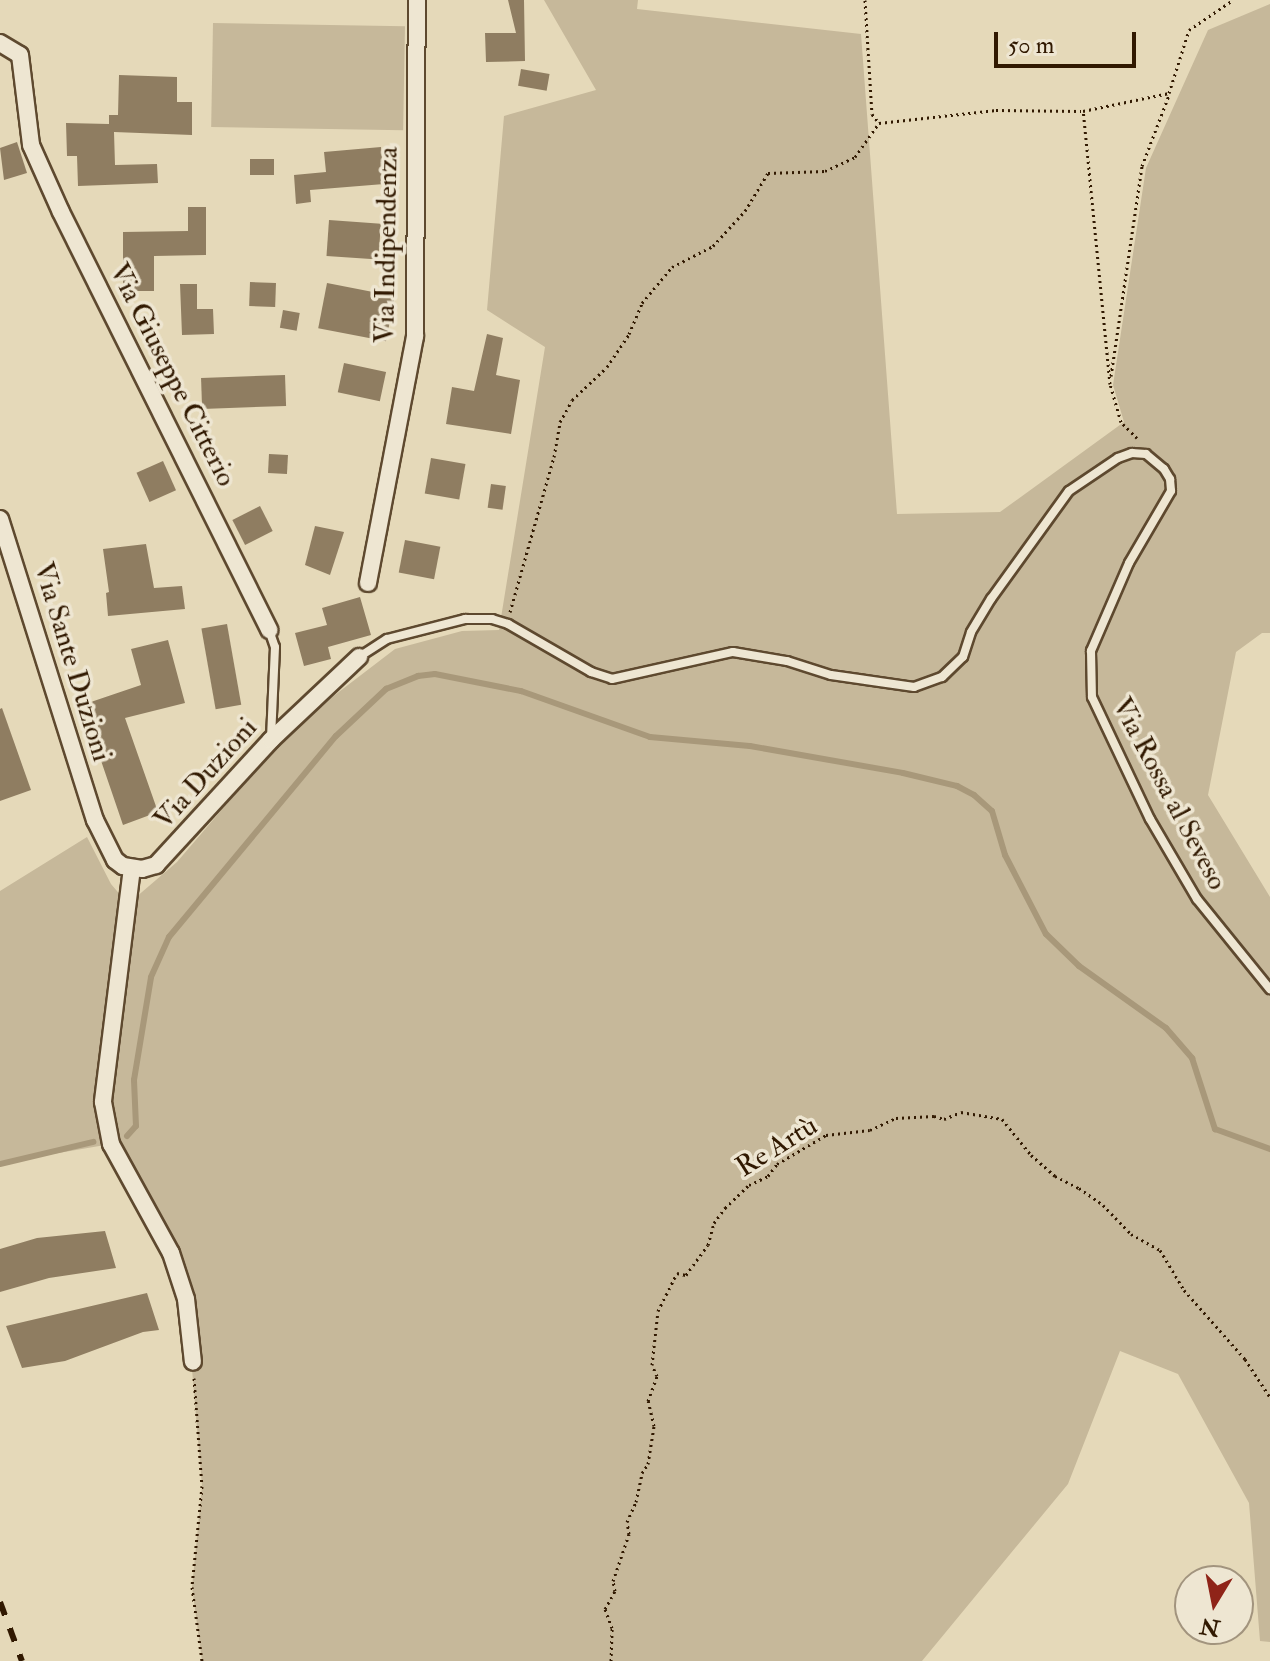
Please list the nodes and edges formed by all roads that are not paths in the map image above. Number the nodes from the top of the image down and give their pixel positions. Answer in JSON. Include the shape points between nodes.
{"nodes":[{"id":1,"x":417,"y":0,"type":"edge"},
{"id":2,"x":0,"y":43,"type":"edge"},
{"id":3,"x":0,"y":519,"type":"edge"},
{"id":4,"x":368,"y":583,"type":"dead end"},
{"id":5,"x":269,"y":630,"type":"joint"},
{"id":6,"x":359,"y":657,"type":"joint"},
{"id":7,"x":271,"y":740,"type":"junction"},
{"id":8,"x":132,"y":868,"type":"junction"},
{"id":9,"x":1270,"y":989,"type":"edge"},
{"id":10,"x":193,"y":1362,"type":"road end"}],
"edges":[{"from":1,"to":4,"type":"street","name":"Via Indipendenza","via":[[415,336]]},
{"from":2,"to":5,"type":"street","name":"Via Giuseppe Citterio","via":[[20,55],[31,145],[61,212]]},
{"from":3,"to":8,"type":"street","name":"Via Sante Duzioni","via":[[95,820],[115,860]]},
{"from":5,"to":7,"type":"lane","name":"Via Giuseppe Citterio","via":[[275,647]]},
{"from":6,"to":7,"type":"street","name":"Via Duzioni"},
{"from":6,"to":9,"type":"lane","name":"Via Rossa al Seveso","via":[[387,639],[465,619],[492,619],[612,679],[733,652],[914,687],[942,677],[963,657],[991,599],[1069,491],[1118,458],[1146,454],[1164,469],[1171,491],[1129,563],[1091,651],[1092,697],[1150,819],[1197,899]]},
{"from":7,"to":8,"type":"street","name":"Via Duzioni","via":[[168,855],[156,865]]},
{"from":8,"to":10,"type":"street","via":[[103,1102],[111,1144],[171,1253],[186,1299]]}]}
